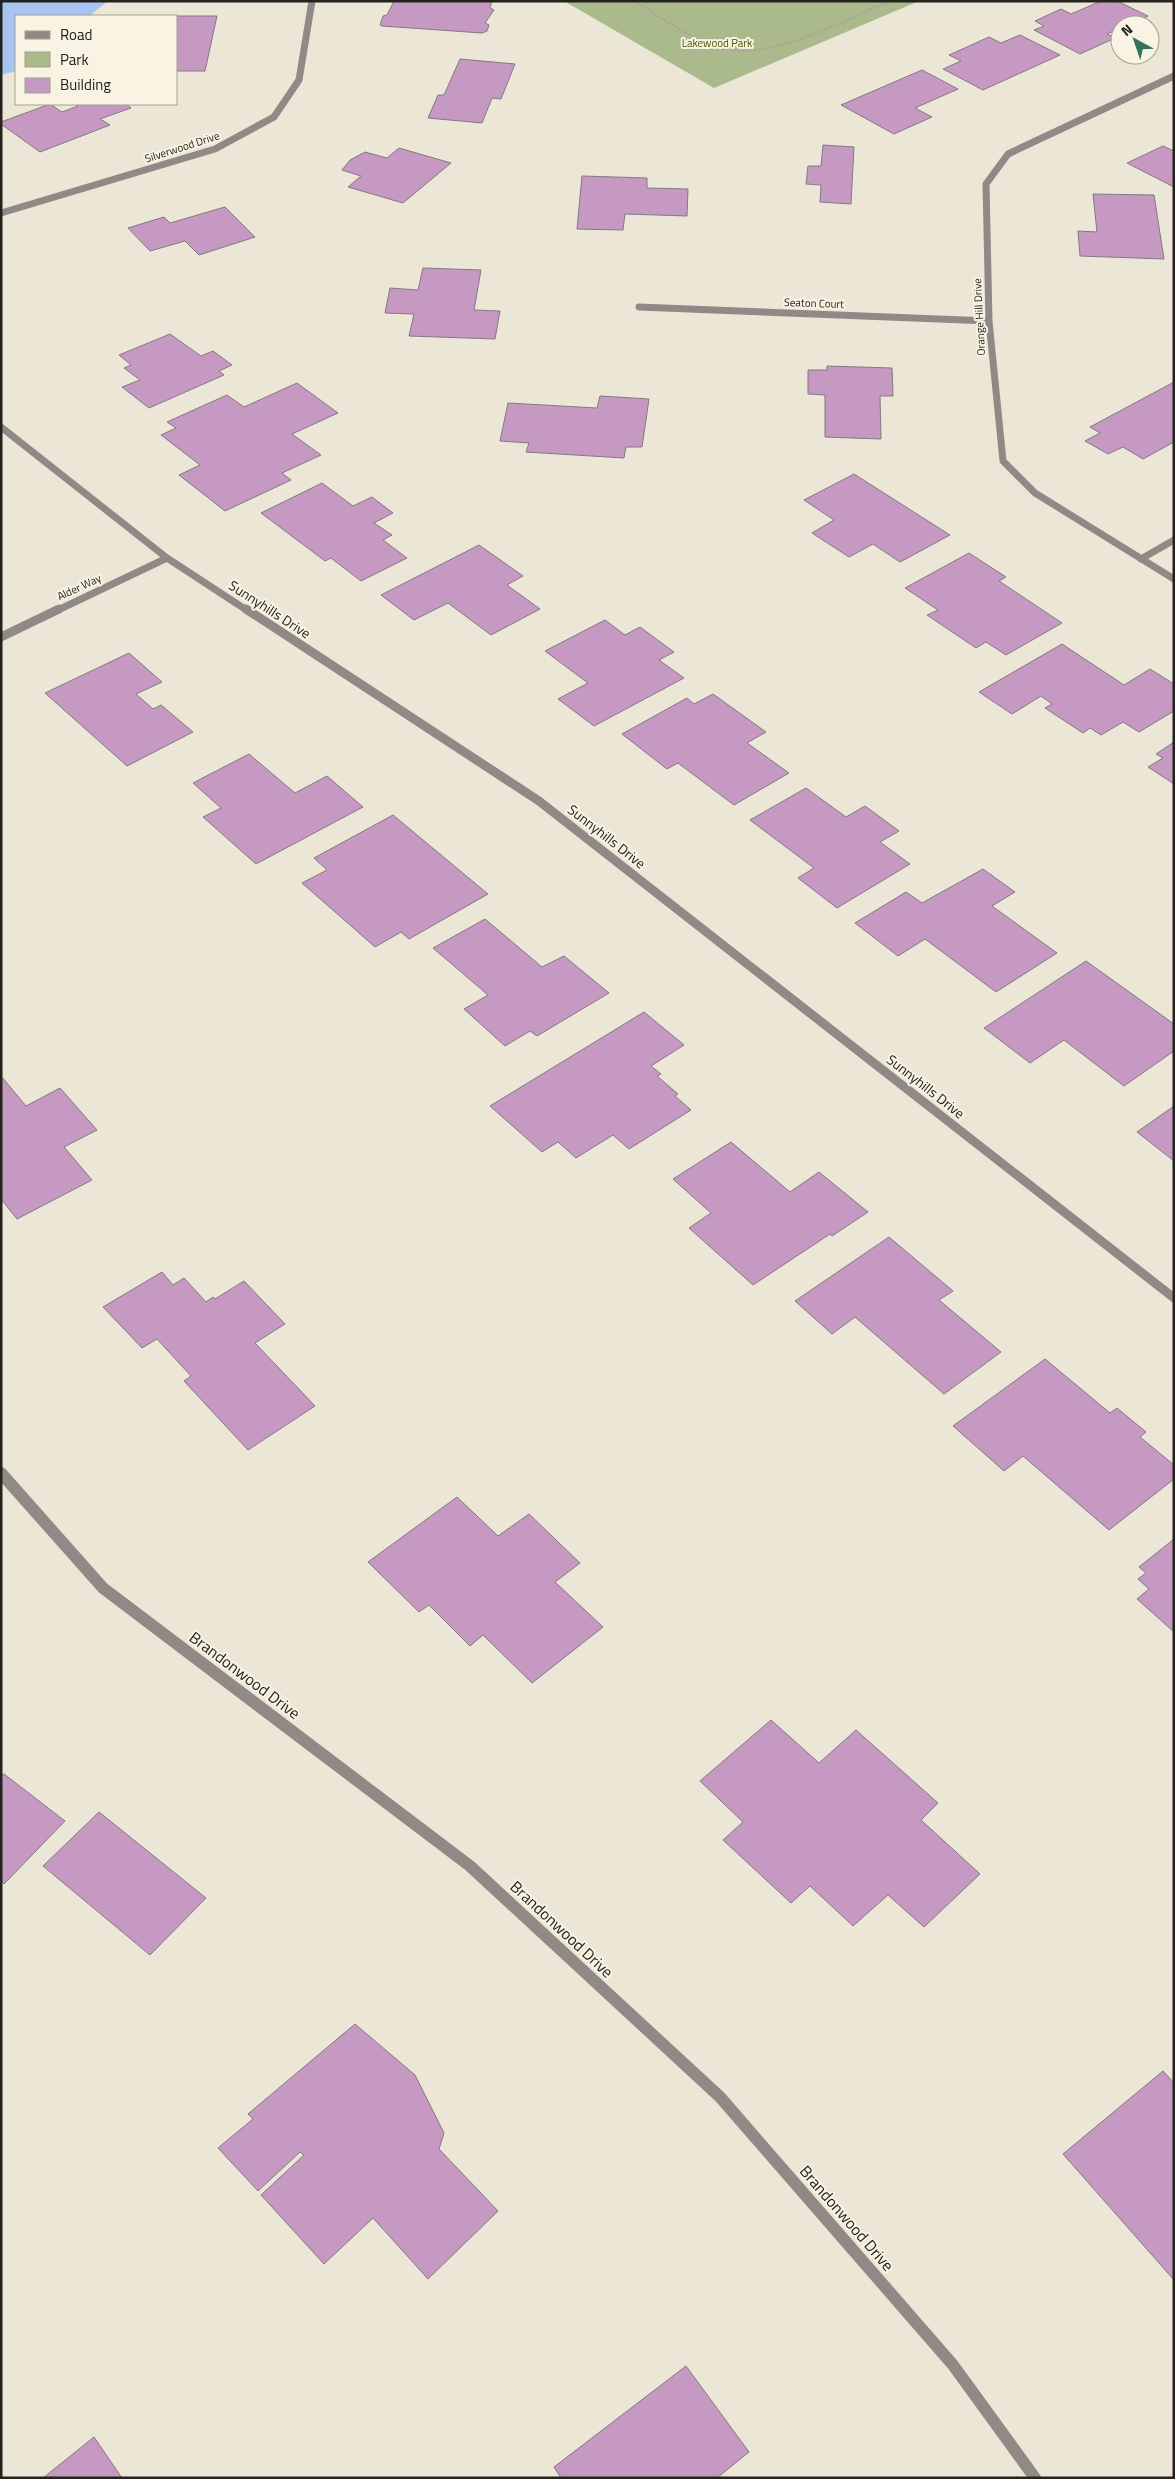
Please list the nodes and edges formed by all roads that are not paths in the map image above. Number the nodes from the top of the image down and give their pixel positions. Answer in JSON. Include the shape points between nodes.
{"nodes":[{"id":1,"x":312,"y":1,"type":"edge"},
{"id":2,"x":1174,"y":76,"type":"edge"},
{"id":3,"x":1,"y":213,"type":"edge"},
{"id":4,"x":639,"y":307,"type":"dead end"},
{"id":5,"x":989,"y":321,"type":"junction"},
{"id":6,"x":1,"y":427,"type":"edge"},
{"id":7,"x":1174,"y":540,"type":"edge"},
{"id":8,"x":167,"y":558,"type":"junction"},
{"id":9,"x":1142,"y":559,"type":"junction"},
{"id":10,"x":1174,"y":579,"type":"edge"},
{"id":11,"x":1,"y":637,"type":"edge"},
{"id":12,"x":1174,"y":1298,"type":"edge"},
{"id":13,"x":1,"y":1473,"type":"edge"},
{"id":14,"x":1035,"y":2478,"type":"edge"}],
"edges":[{"from":1,"to":3,"type":"street","name":"Silverwood Drive","via":[[299,80],[274,117],[215,150]]},
{"from":2,"to":5,"type":"street","name":"Orange Hill Drive","via":[[1008,154],[986,184]]},
{"from":4,"to":5,"type":"street","name":"Seaton Court"},
{"from":5,"to":9,"type":"street","name":"Orange Hill Drive","via":[[1003,462],[1035,493]]},
{"from":6,"to":8,"type":"street","name":"Sunnyhills Drive"},
{"from":7,"to":9,"type":"street"},
{"from":8,"to":11,"type":"street","name":"Alder Way"},
{"from":8,"to":12,"type":"street","name":"Sunnyhills Drive","via":[[539,801]]},
{"from":9,"to":10,"type":"street","name":"Orange Hill Drive"},
{"from":13,"to":14,"type":"street","name":"Brandonwood Drive","via":[[103,1588],[470,1866],[720,2097],[953,2365]]}]}
